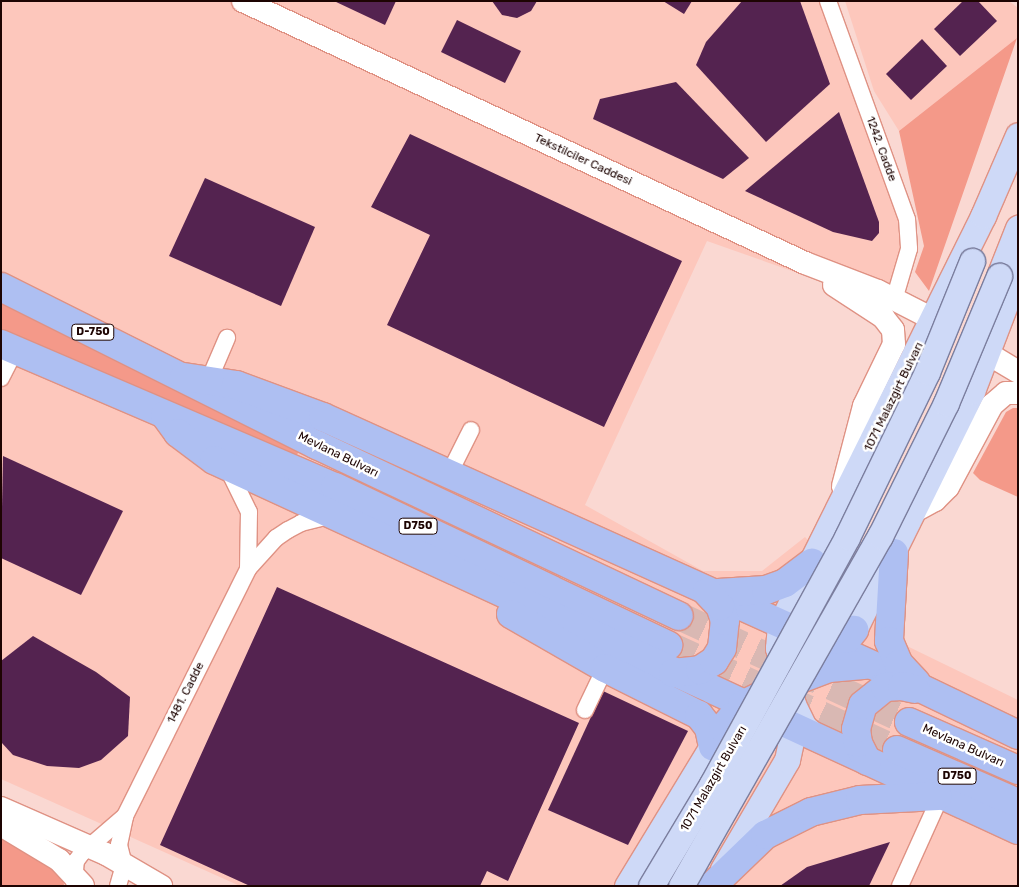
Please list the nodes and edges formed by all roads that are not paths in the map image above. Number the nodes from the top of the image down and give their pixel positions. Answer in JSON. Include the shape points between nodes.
{"nodes":[{"id":1,"x":243,"y":1,"type":"edge"},
{"id":2,"x":828,"y":1,"type":"edge"},
{"id":3,"x":1018,"y":136,"type":"edge"},
{"id":4,"x":1018,"y":228,"type":"edge"},
{"id":5,"x":780,"y":251,"type":"junction"},
{"id":6,"x":1011,"y":280,"type":"edge"},
{"id":7,"x":1,"y":287,"type":"edge"},
{"id":8,"x":894,"y":300,"type":"junction"},
{"id":9,"x":925,"y":315,"type":"dead end"},
{"id":10,"x":228,"y":338,"type":"dead end"},
{"id":11,"x":8,"y":347,"type":"edge"},
{"id":12,"x":995,"y":358,"type":"dead end"},
{"id":13,"x":1018,"y":372,"type":"edge"},
{"id":14,"x":1,"y":378,"type":"edge"},
{"id":15,"x":196,"y":379,"type":"junction"},
{"id":16,"x":1018,"y":393,"type":"edge"},
{"id":17,"x":165,"y":416,"type":"junction"},
{"id":18,"x":471,"y":430,"type":"dead end"},
{"id":19,"x":226,"y":466,"type":"junction"},
{"id":20,"x":450,"y":474,"type":"junction"},
{"id":21,"x":915,"y":511,"type":"junction"},
{"id":22,"x":332,"y":515,"type":"junction"},
{"id":23,"x":835,"y":518,"type":"junction"},
{"id":24,"x":894,"y":553,"type":"junction"},
{"id":25,"x":812,"y":563,"type":"junction"},
{"id":26,"x":248,"y":569,"type":"junction"},
{"id":27,"x":480,"y":583,"type":"junction"},
{"id":28,"x":878,"y":583,"type":"junction"},
{"id":29,"x":706,"y":592,"type":"junction"},
{"id":30,"x":679,"y":616,"type":"tunnel mouth"},
{"id":31,"x":769,"y":620,"type":"junction"},
{"id":32,"x":846,"y":640,"type":"junction"},
{"id":33,"x":668,"y":645,"type":"tunnel mouth"},
{"id":34,"x":870,"y":665,"type":"junction"},
{"id":35,"x":605,"y":668,"type":"junction"},
{"id":36,"x":673,"y":673,"type":"junction"},
{"id":37,"x":782,"y":680,"type":"junction"},
{"id":38,"x":926,"y":692,"type":"junction"},
{"id":39,"x":718,"y":694,"type":"junction"},
{"id":40,"x":742,"y":705,"type":"junction"},
{"id":41,"x":585,"y":710,"type":"dead end"},
{"id":42,"x":909,"y":722,"type":"tunnel mouth"},
{"id":43,"x":791,"y":728,"type":"junction"},
{"id":44,"x":1018,"y":735,"type":"edge"},
{"id":45,"x":718,"y":737,"type":"junction"},
{"id":46,"x":825,"y":743,"type":"junction"},
{"id":47,"x":897,"y":750,"type":"tunnel mouth"},
{"id":48,"x":867,"y":762,"type":"junction"},
{"id":49,"x":699,"y":770,"type":"junction"},
{"id":50,"x":1018,"y":770,"type":"edge"},
{"id":51,"x":941,"y":795,"type":"junction"},
{"id":52,"x":1018,"y":803,"type":"edge"},
{"id":53,"x":761,"y":805,"type":"junction"},
{"id":54,"x":1,"y":808,"type":"edge"},
{"id":55,"x":124,"y":816,"type":"junction"},
{"id":56,"x":1,"y":825,"type":"edge"},
{"id":57,"x":1018,"y":830,"type":"edge"},
{"id":58,"x":87,"y":848,"type":"junction"},
{"id":59,"x":121,"y":875,"type":"edge"},
{"id":60,"x":77,"y":882,"type":"edge"},
{"id":61,"x":161,"y":886,"type":"edge"},
{"id":62,"x":627,"y":886,"type":"edge"},
{"id":63,"x":651,"y":886,"type":"edge"},
{"id":64,"x":681,"y":886,"type":"edge"},
{"id":65,"x":712,"y":886,"type":"edge"},
{"id":66,"x":900,"y":886,"type":"edge"}],
"edges":[{"from":1,"to":5,"type":"street","name":"Tekstilciler Caddesi"},
{"from":2,"to":8,"type":"street","name":"1242. Cadde","via":[[907,219],[909,249]]},
{"from":3,"to":23,"type":"main road","name":"1071 Malazgirt Bulvarı","via":[[983,216]]},
{"from":3,"to":63,"type":"main road","name":"1071 Malazgirt Bulvarı","bridge":true,"via":[[927,372],[847,537],[717,776]]},
{"from":4,"to":6,"type":"main road","name":"1071 Malazgirt Bulvarı"},
{"from":5,"to":8,"type":"street","name":"Tekstilciler Caddesi"},
{"from":5,"to":23,"type":"street","via":[[883,317],[893,330],[894,344],[864,406]]},
{"from":6,"to":21,"type":"main road","name":"1071 Malazgirt Bulvarı","via":[[1003,316],[972,391]]},
{"from":6,"to":64,"type":"main road","name":"1071 Malazgirt Bulvarı","bridge":true,"via":[[880,536]]},
{"from":7,"to":15,"type":"highway","name":"Mevlana Bulvarı","number":"D-750"},
{"from":8,"to":9,"type":"street","name":"Tekstilciler Caddesi"},
{"from":10,"to":15,"type":"street"},
{"from":11,"to":14,"type":"street"},
{"from":11,"to":17,"type":"highway","number":"D750"},
{"from":12,"to":13,"type":"street"},
{"from":15,"to":20,"type":"highway","via":[[269,396]]},
{"from":15,"to":30,"type":"highway","name":"Mevlana Bulvarı","number":"D750","via":[[317,445]]},
{"from":16,"to":21,"type":"street","via":[[1006,393],[992,405],[948,487],[935,500]]},
{"from":17,"to":19,"type":"highway","via":[[190,443]]},
{"from":17,"to":33,"type":"highway","number":"D750","via":[[335,487]]},
{"from":18,"to":20,"type":"street"},
{"from":19,"to":22,"type":"highway"},
{"from":19,"to":26,"type":"street","name":"1481. Cadde","via":[[249,512]]},
{"from":20,"to":29,"type":"highway"},
{"from":21,"to":24,"type":"main road","name":"1071 Malazgirt Bulvarı"},
{"from":22,"to":26,"type":"street","name":"1481. Cadde","via":[[288,530],[276,538]]},
{"from":22,"to":27,"type":"highway"},
{"from":23,"to":25,"type":"main road","name":"1071 Malazgirt Bulvarı"},
{"from":24,"to":28,"type":"main road","name":"1071 Malazgirt Bulvarı"},
{"from":24,"to":38,"type":"highway","via":[[889,641],[899,664]]},
{"from":25,"to":28,"type":"main road","via":[[812,573],[818,586],[836,597],[858,596]]},
{"from":25,"to":29,"type":"highway","via":[[784,583],[766,590]]},
{"from":25,"to":31,"type":"main road","name":"1071 Malazgirt Bulvarı"},
{"from":26,"to":55,"type":"street","name":"1481. Cadde"},
{"from":27,"to":35,"type":"highway","via":[[511,614]]},
{"from":27,"to":36,"type":"highway"},
{"from":28,"to":32,"type":"main road","name":"1071 Malazgirt Bulvarı"},
{"from":29,"to":31,"type":"highway"},
{"from":29,"to":36,"type":"highway","via":[[720,606],[725,621],[722,648],[714,661],[700,670]]},
{"from":31,"to":32,"type":"highway"},
{"from":31,"to":37,"type":"main road"},
{"from":32,"to":34,"type":"highway"},
{"from":32,"to":37,"type":"highway"},
{"from":34,"to":37,"type":"highway","via":[[829,668]]},
{"from":34,"to":38,"type":"highway"},
{"from":35,"to":41,"type":"street"},
{"from":35,"to":45,"type":"highway","via":[[699,715]]},
{"from":36,"to":39,"type":"highway"},
{"from":37,"to":39,"type":"highway"},
{"from":37,"to":40,"type":"highway"},
{"from":37,"to":43,"type":"main road"},
{"from":37,"to":46,"type":"main road","via":[[804,727]]},
{"from":38,"to":44,"type":"highway"},
{"from":38,"to":48,"type":"highway","via":[[892,685],[867,700],[856,729],[858,743]]},
{"from":39,"to":40,"type":"highway"},
{"from":40,"to":43,"type":"highway"},
{"from":40,"to":45,"type":"highway"},
{"from":42,"to":50,"type":"highway","name":"Mevlana Bulvarı","number":"D750"},
{"from":43,"to":46,"type":"highway"},
{"from":43,"to":53,"type":"main road","via":[[792,747],[787,760]]},
{"from":45,"to":49,"type":"main road","name":"1071 Malazgirt Bulvarı"},
{"from":46,"to":48,"type":"highway"},
{"from":47,"to":52,"type":"highway","number":"D750"},
{"from":48,"to":51,"type":"highway"},
{"from":49,"to":53,"type":"main road","via":[[720,765],[736,769],[755,784]]},
{"from":49,"to":62,"type":"main road","name":"1071 Malazgirt Bulvarı"},
{"from":51,"to":57,"type":"highway"},
{"from":51,"to":65,"type":"highway","via":[[860,800],[802,815],[765,835]]},
{"from":51,"to":66,"type":"street"},
{"from":53,"to":65,"type":"main road"},
{"from":54,"to":58,"type":"street"},
{"from":55,"to":58,"type":"street","name":"1481. Cadde"},
{"from":55,"to":59,"type":"street","name":"1481. Cadde","via":[[119,845]]},
{"from":56,"to":60,"type":"street","via":[[50,854]]},
{"from":58,"to":59,"type":"street"},
{"from":58,"to":60,"type":"street","name":"1481. Cadde","via":[[76,861]]},
{"from":59,"to":61,"type":"street"}]}
